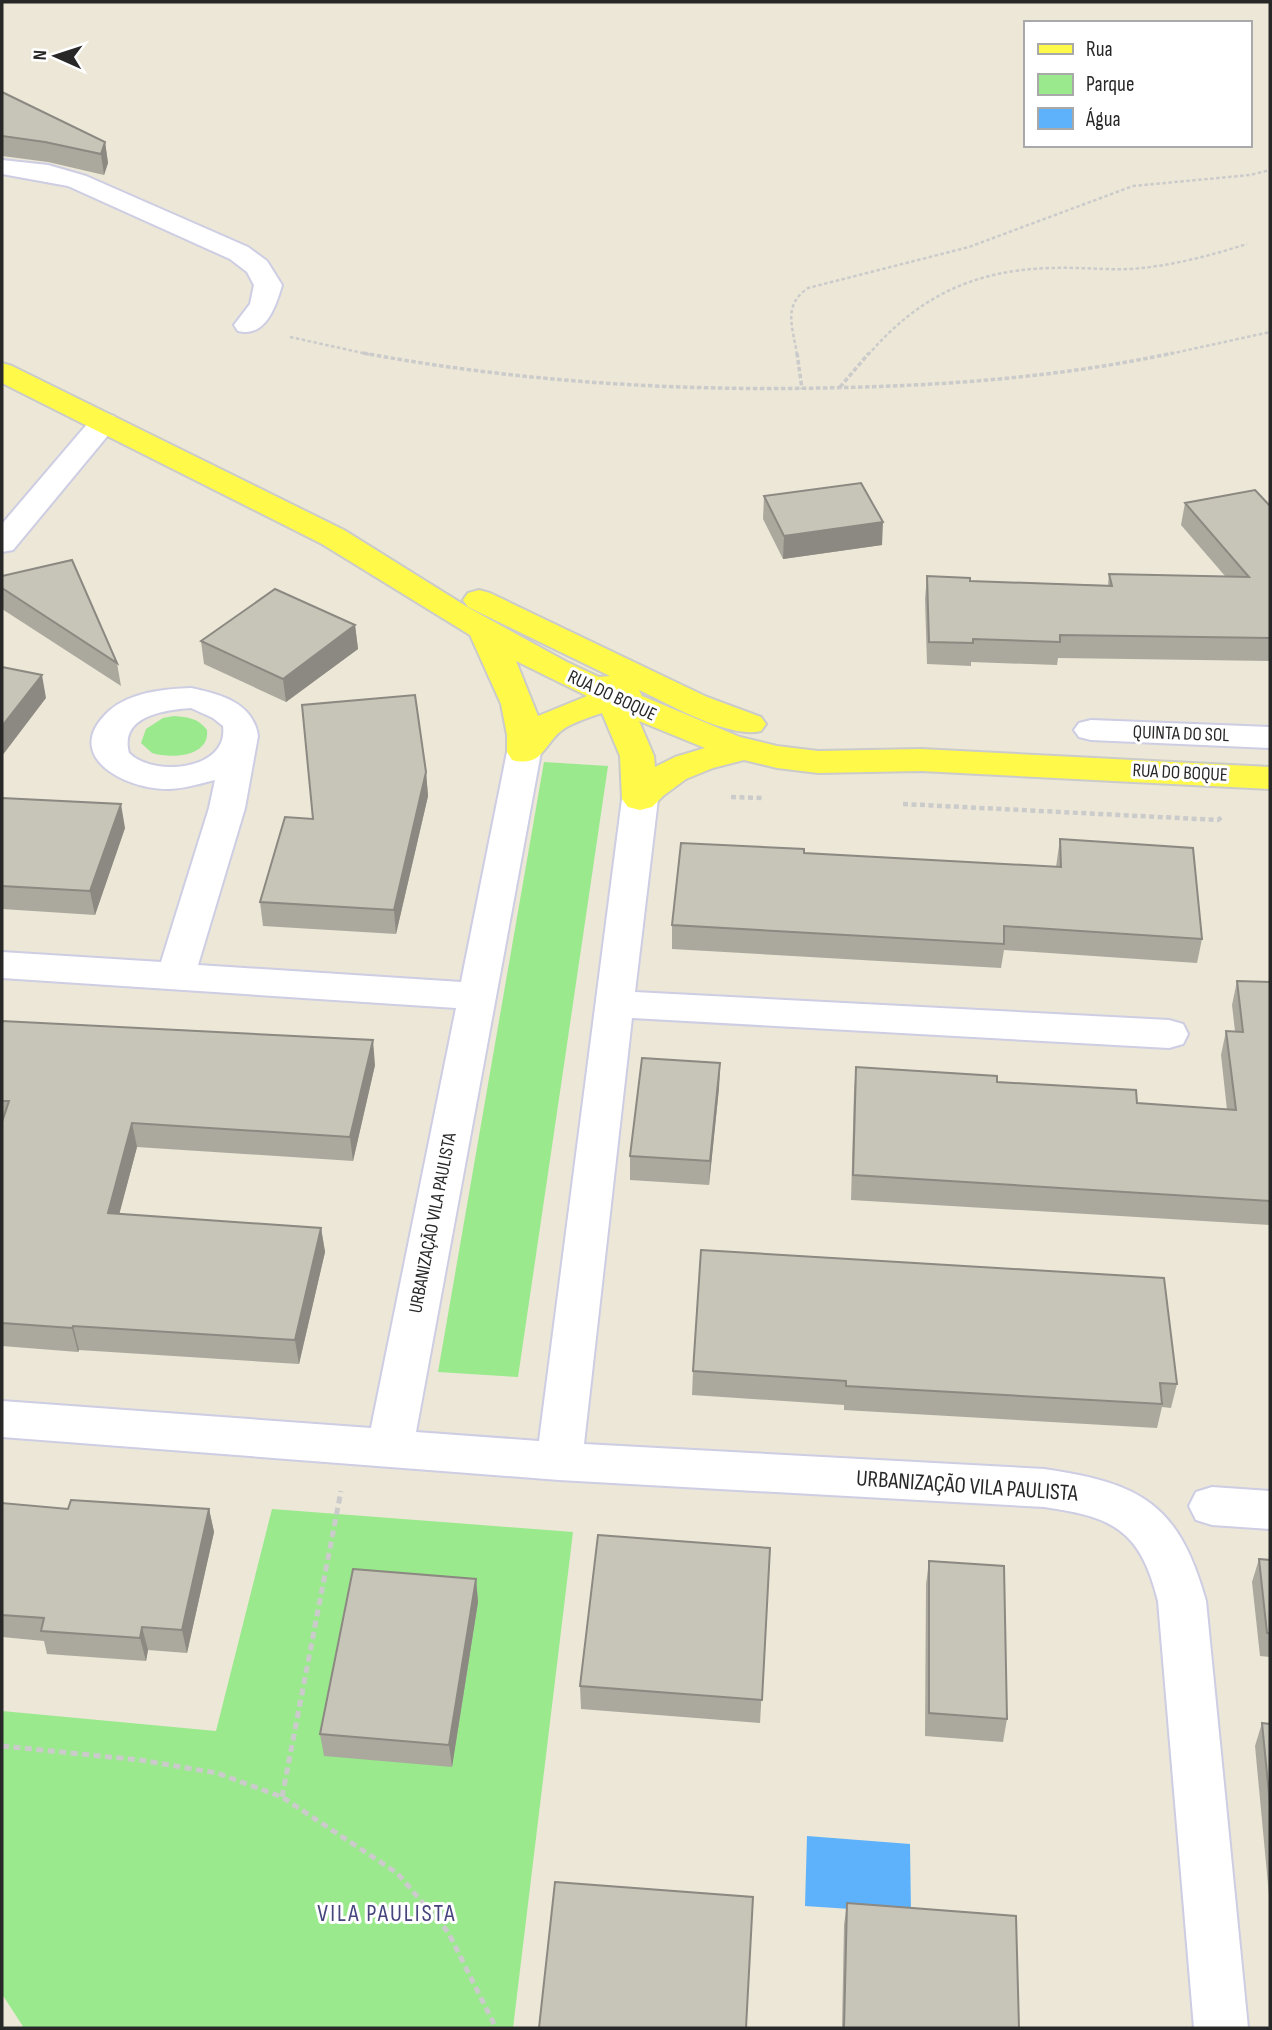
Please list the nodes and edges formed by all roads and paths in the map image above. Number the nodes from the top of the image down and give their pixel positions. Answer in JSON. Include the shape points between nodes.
{"nodes":[{"id":1,"x":2,"y":167,"type":"edge"},
{"id":2,"x":1270,"y":170,"type":"edge"},
{"id":3,"x":1247,"y":244,"type":"dead end"},
{"id":4,"x":248,"y":325,"type":"joint"},
{"id":5,"x":1270,"y":332,"type":"edge"},
{"id":6,"x":2,"y":372,"type":"edge"},
{"id":7,"x":840,"y":388,"type":"junction"},
{"id":8,"x":802,"y":389,"type":"junction"},
{"id":9,"x":97,"y":419,"type":"junction"},
{"id":10,"x":333,"y":537,"type":"junction"},
{"id":11,"x":2,"y":543,"type":"edge"},
{"id":12,"x":484,"y":630,"type":"junction"},
{"id":13,"x":564,"y":641,"type":"junction"},
{"id":14,"x":613,"y":698,"type":"junction"},
{"id":15,"x":1091,"y":730,"type":"dead end"},
{"id":16,"x":797,"y":737,"type":"junction"},
{"id":17,"x":1270,"y":738,"type":"edge"},
{"id":18,"x":238,"y":746,"type":"junction"},
{"id":19,"x":744,"y":749,"type":"junction"},
{"id":20,"x":524,"y":752,"type":"junction"},
{"id":21,"x":921,"y":760,"type":"junction"},
{"id":22,"x":1270,"y":778,"type":"edge"},
{"id":23,"x":166,"y":779,"type":"junction"},
{"id":24,"x":724,"y":797,"type":"dead end"},
{"id":25,"x":770,"y":798,"type":"dead end"},
{"id":26,"x":640,"y":799,"type":"junction"},
{"id":27,"x":902,"y":804,"type":"dead end"},
{"id":28,"x":227,"y":808,"type":"junction"},
{"id":29,"x":1229,"y":812,"type":"dead end"},
{"id":30,"x":2,"y":965,"type":"edge"},
{"id":31,"x":175,"y":977,"type":"junction"},
{"id":32,"x":478,"y":996,"type":"junction"},
{"id":33,"x":615,"y":1004,"type":"junction"},
{"id":34,"x":1169,"y":1034,"type":"dead end"},
{"id":35,"x":2,"y":1419,"type":"edge"},
{"id":36,"x":369,"y":1448,"type":"junction"},
{"id":37,"x":559,"y":1461,"type":"junction"},
{"id":38,"x":1212,"y":1506,"type":"dead end"},
{"id":39,"x":1270,"y":1510,"type":"edge"},
{"id":40,"x":2,"y":1746,"type":"edge"},
{"id":41,"x":282,"y":1797,"type":"junction"},
{"id":42,"x":496,"y":2028,"type":"edge"},
{"id":43,"x":1222,"y":2028,"type":"edge"}],
"edges":[{"from":1,"to":4,"type":"street","via":[[77,181],[239,253],[258,267],[268,285],[263,305]]},
{"from":2,"to":8,"type":"path","via":[[1133,186],[969,247],[808,288],[795,297],[791,311]]},
{"from":3,"to":7,"type":"path","via":[[1185,263],[1139,269],[1046,268],[950,288],[894,326]]},
{"from":4,"to":8,"type":"path","via":[[382,358],[483,374],[654,387]]},
{"from":5,"to":7,"type":"path","via":[[1068,373]]},
{"from":6,"to":9,"type":"main road","name":"RUA DO BOQUE"},
{"from":7,"to":8,"type":"path"},
{"from":9,"to":10,"type":"main road","name":"RUA DO BOQUE"},
{"from":9,"to":11,"type":"street"},
{"from":10,"to":12,"type":"main road","name":"RUA DO BOQUE"},
{"from":10,"to":13,"type":"main road","name":"RUA DO BOQUE","via":[[401,562]]},
{"from":12,"to":14,"type":"main road","name":"RUA DO BOQUE"},
{"from":12,"to":20,"type":"main road","via":[[519,704],[525,725]]},
{"from":13,"to":14,"type":"main road","via":[[597,668]]},
{"from":13,"to":16,"type":"main road","name":"RUA DO BOQUE","via":[[709,709]]},
{"from":14,"to":16,"type":"main road","via":[[639,695],[722,727]]},
{"from":14,"to":19,"type":"main road","name":"RUA DO BOQUE"},
{"from":14,"to":20,"type":"main road","via":[[551,722]]},
{"from":14,"to":26,"type":"main road","via":[[637,756]]},
{"from":15,"to":17,"type":"street","name":"QUINTA DO SOL"},
{"from":16,"to":21,"type":"main road","name":"RUA DO BOQUE"},
{"from":18,"to":23,"type":"street","via":[[210,769]]},
{"from":18,"to":23,"type":"street","via":[[241,732],[237,719],[210,701],[170,699],[133,711],[111,734],[109,747],[114,759],[144,776]]},
{"from":18,"to":28,"type":"street"},
{"from":19,"to":21,"type":"main road","name":"RUA DO BOQUE","via":[[825,763]]},
{"from":19,"to":26,"type":"main road","via":[[679,767]]},
{"from":20,"to":32,"type":"street","name":"URBANIZAÇÃO VILA PAULISTA"},
{"from":21,"to":22,"type":"main road","name":"RUA DO BOQUE"},
{"from":23,"to":28,"type":"street","via":[[198,786]]},
{"from":24,"to":25,"type":"path"},
{"from":26,"to":33,"type":"street"},
{"from":27,"to":29,"type":"path","via":[[1218,820]]},
{"from":28,"to":31,"type":"street"},
{"from":30,"to":31,"type":"street"},
{"from":31,"to":32,"type":"street"},
{"from":32,"to":36,"type":"street","name":"URBANIZAÇÃO VILA PAULISTA"},
{"from":33,"to":34,"type":"street"},
{"from":33,"to":37,"type":"street"},
{"from":35,"to":36,"type":"street","name":"URBANIZAÇÃO VILA PAULISTA"},
{"from":36,"to":37,"type":"street","name":"URBANIZAÇÃO VILA PAULISTA"},
{"from":36,"to":41,"type":"path"},
{"from":37,"to":43,"type":"street","name":"URBANIZAÇÃO VILA PAULISTA","via":[[1044,1488],[1097,1497],[1140,1517],[1168,1552],[1182,1601]]},
{"from":38,"to":39,"type":"street"},
{"from":40,"to":41,"type":"path","via":[[218,1773]]},
{"from":41,"to":42,"type":"path","via":[[397,1873],[448,1932]]}]}
